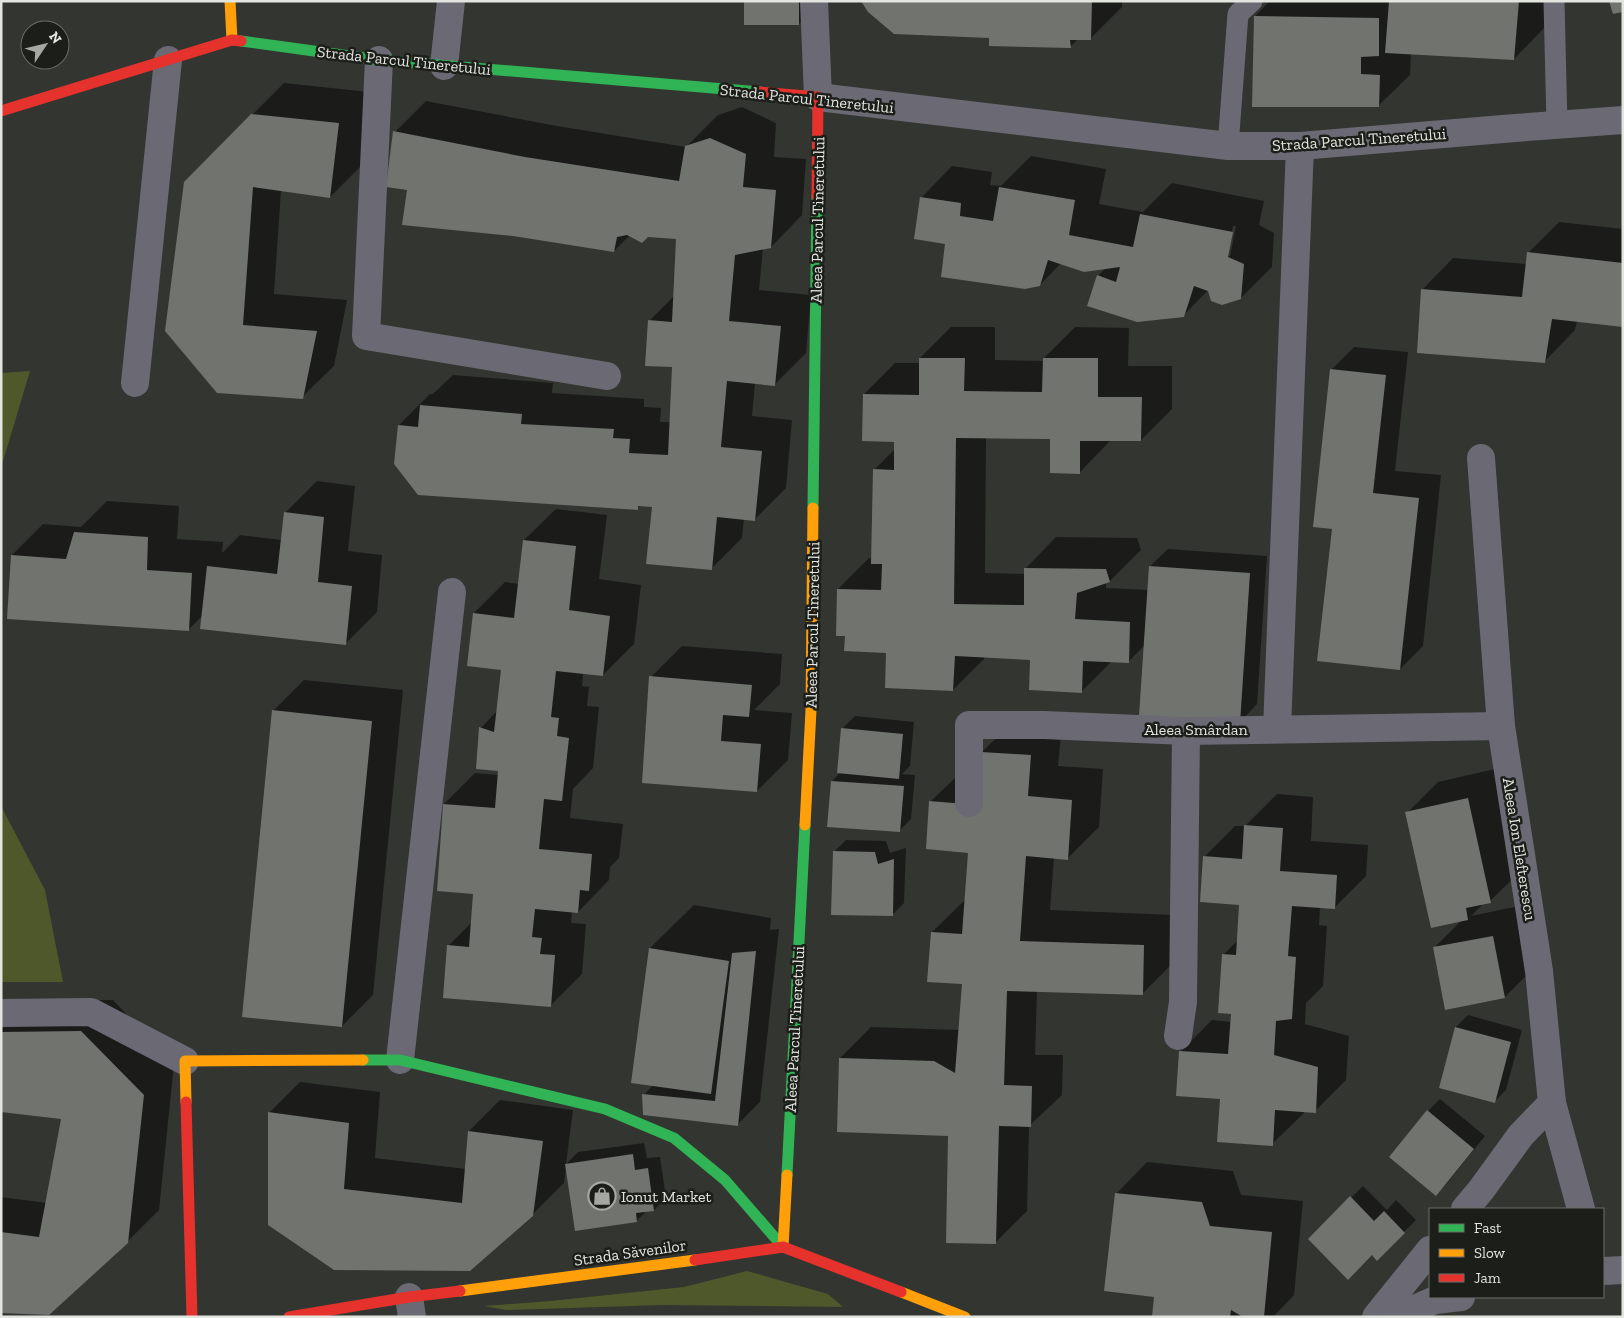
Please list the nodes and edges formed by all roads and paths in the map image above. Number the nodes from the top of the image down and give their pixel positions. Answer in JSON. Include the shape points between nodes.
{"nodes":[{"id":1,"x":230,"y":1,"type":"edge"},
{"id":2,"x":451,"y":1,"type":"edge"},
{"id":3,"x":814,"y":1,"type":"edge"},
{"id":4,"x":1252,"y":1,"type":"edge"},
{"id":5,"x":1554,"y":1,"type":"edge"},
{"id":6,"x":232,"y":40,"type":"junction"},
{"id":7,"x":168,"y":60,"type":"junction"},
{"id":8,"x":379,"y":60,"type":"junction"},
{"id":9,"x":444,"y":66,"type":"junction"},
{"id":10,"x":818,"y":97,"type":"junction"},
{"id":11,"x":1,"y":111,"type":"edge"},
{"id":12,"x":1623,"y":120,"type":"edge"},
{"id":13,"x":1557,"y":125,"type":"junction"},
{"id":14,"x":1228,"y":146,"type":"junction"},
{"id":15,"x":1300,"y":146,"type":"junction"},
{"id":16,"x":607,"y":376,"type":"dead end"},
{"id":17,"x":135,"y":383,"type":"dead end"},
{"id":18,"x":1481,"y":458,"type":"dead end"},
{"id":19,"x":452,"y":592,"type":"dead end"},
{"id":20,"x":1501,"y":726,"type":"junction"},
{"id":21,"x":1277,"y":728,"type":"junction"},
{"id":22,"x":1186,"y":731,"type":"junction"},
{"id":23,"x":969,"y":803,"type":"dead end"},
{"id":24,"x":1,"y":1012,"type":"edge"},
{"id":25,"x":1178,"y":1036,"type":"dead end"},
{"id":26,"x":400,"y":1060,"type":"junction"},
{"id":27,"x":185,"y":1061,"type":"junction"},
{"id":28,"x":1552,"y":1103,"type":"junction"},
{"id":29,"x":1466,"y":1208,"type":"edge"},
{"id":30,"x":1581,"y":1208,"type":"edge"},
{"id":31,"x":783,"y":1247,"type":"junction"},
{"id":32,"x":1429,"y":1251,"type":"edge"},
{"id":33,"x":1452,"y":1298,"type":"edge"},
{"id":34,"x":411,"y":1307,"type":"edge"},
{"id":35,"x":192,"y":1317,"type":"edge"},
{"id":36,"x":289,"y":1317,"type":"edge"},
{"id":37,"x":965,"y":1317,"type":"edge"},
{"id":38,"x":1376,"y":1317,"type":"edge"},
{"id":39,"x":1396,"y":1317,"type":"edge"}],
"edges":[{"from":1,"to":6,"type":"street"},
{"from":2,"to":9,"type":"street"},
{"from":3,"to":10,"type":"street","name":"Aleea Parcul Tineretului"},
{"from":4,"to":14,"type":"lane","via":[[1238,14]]},
{"from":5,"to":13,"type":"lane"},
{"from":6,"to":7,"type":"street","name":"Strada Parcul Tineretului"},
{"from":6,"to":8,"type":"street","name":"Strada Parcul Tineretului"},
{"from":7,"to":11,"type":"street","name":"Strada Parcul Tineretului"},
{"from":7,"to":17,"type":"street"},
{"from":8,"to":9,"type":"street","name":"Strada Parcul Tineretului"},
{"from":8,"to":16,"type":"street","via":[[366,336]]},
{"from":9,"to":10,"type":"street","name":"Strada Parcul Tineretului"},
{"from":10,"to":14,"type":"street","name":"Strada Parcul Tineretului"},
{"from":10,"to":31,"type":"street","name":"Aleea Parcul Tineretului","via":[[811,710]]},
{"from":12,"to":13,"type":"street","name":"Strada Parcul Tineretului"},
{"from":13,"to":15,"type":"street","name":"Strada Parcul Tineretului"},
{"from":14,"to":15,"type":"street","name":"Strada Parcul Tineretului"},
{"from":15,"to":21,"type":"street"},
{"from":18,"to":20,"type":"street","name":"Aleea Ion Elefterescu"},
{"from":19,"to":26,"type":"street"},
{"from":20,"to":21,"type":"street","name":"Aleea Smârdan"},
{"from":20,"to":28,"type":"street","name":"Aleea Ion Elefterescu","via":[[1539,971]]},
{"from":21,"to":22,"type":"street","name":"Aleea Smârdan"},
{"from":22,"to":23,"type":"street","name":"Aleea Smârdan","via":[[969,725]]},
{"from":22,"to":25,"type":"street","via":[[1183,1002]]},
{"from":24,"to":27,"type":"street","via":[[91,1012]]},
{"from":26,"to":27,"type":"street"},
{"from":26,"to":31,"type":"street","via":[[605,1109],[674,1138],[725,1180]]},
{"from":27,"to":35,"type":"street"},
{"from":28,"to":29,"type":"street","via":[[1521,1134]]},
{"from":28,"to":30,"type":"street","name":"Aleea Ion Elefterescu"},
{"from":31,"to":34,"type":"street","name":"Strada Săvenilor","via":[[622,1270]]},
{"from":31,"to":37,"type":"street","name":"Strada Săvenilor"},
{"from":32,"to":38,"type":"street"},
{"from":33,"to":39,"type":"street","via":[[1435,1300]]},
{"from":34,"to":36,"type":"street","name":"Strada Săvenilor"}]}
